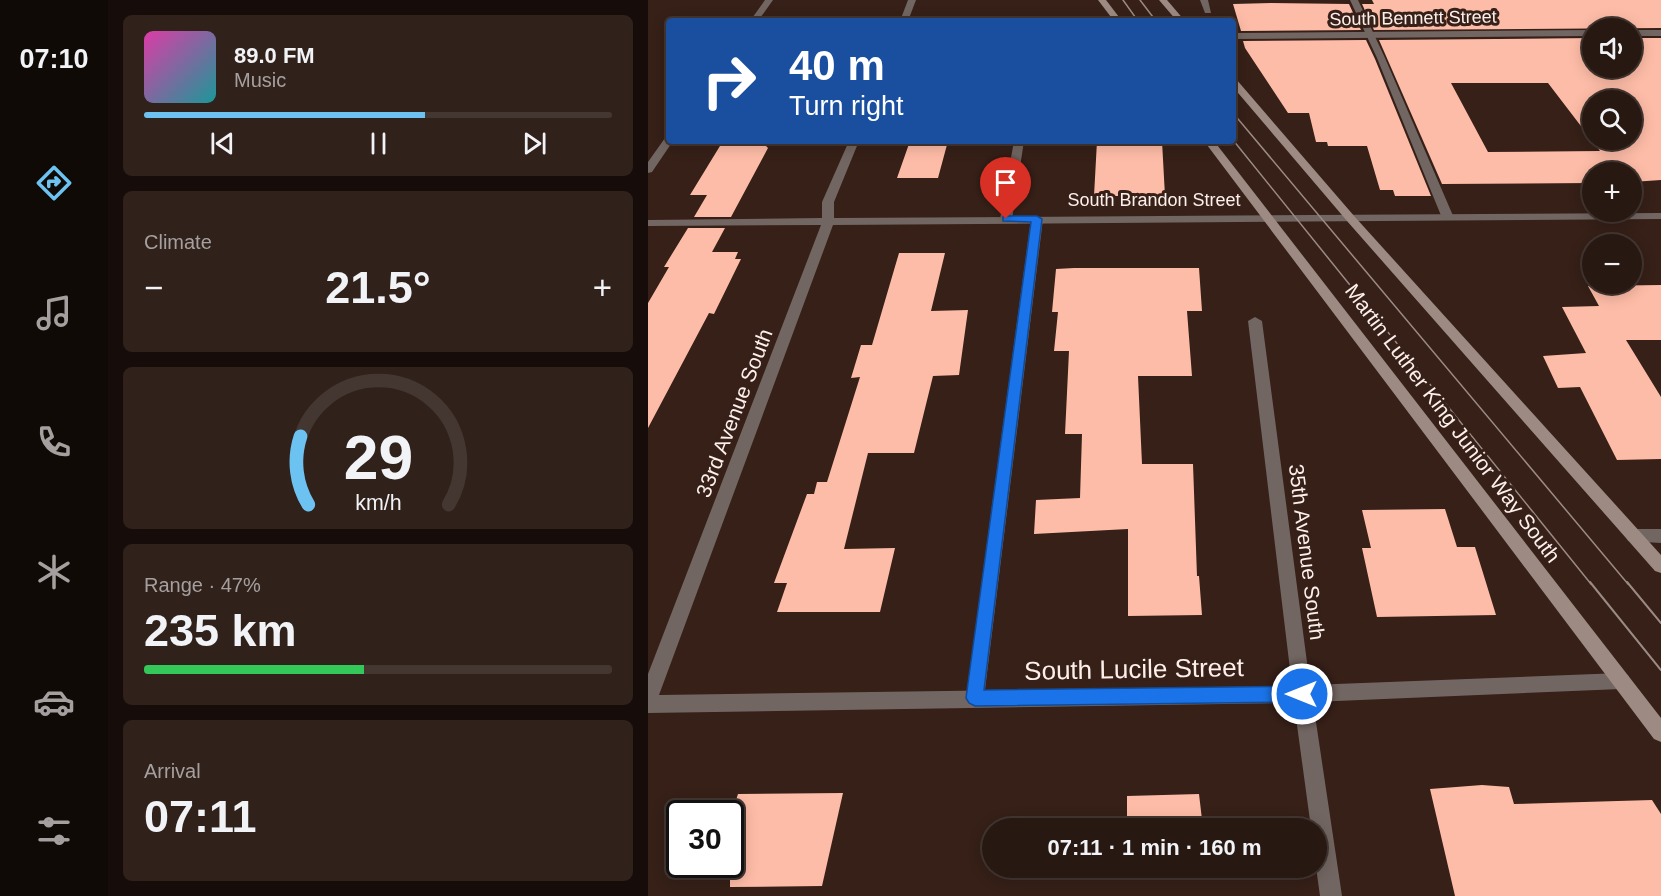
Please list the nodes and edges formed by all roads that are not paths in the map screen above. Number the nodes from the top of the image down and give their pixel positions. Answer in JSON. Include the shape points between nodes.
{"nodes":[{"id":1,"x":769,"y":0,"type":"edge"},
{"id":2,"x":912,"y":0,"type":"edge"},
{"id":3,"x":1102,"y":0,"type":"edge"},
{"id":4,"x":1163,"y":0,"type":"edge"},
{"id":5,"x":1204,"y":0,"type":"edge"},
{"id":6,"x":1354,"y":0,"type":"edge"},
{"id":7,"x":1208,"y":11,"type":"dead end"},
{"id":8,"x":756,"y":18,"type":"edge"},
{"id":9,"x":905,"y":18,"type":"edge"},
{"id":10,"x":1116,"y":18,"type":"edge"},
{"id":11,"x":1178,"y":18,"type":"edge"},
{"id":12,"x":1582,"y":33,"type":"edge"},
{"id":13,"x":1642,"y":33,"type":"edge"},
{"id":14,"x":1661,"y":33,"type":"edge"},
{"id":15,"x":1369,"y":35,"type":"junction"},
{"id":16,"x":1236,"y":36,"type":"edge"},
{"id":17,"x":1236,"y":85,"type":"edge"},
{"id":18,"x":666,"y":144,"type":"edge"},
{"id":19,"x":853,"y":144,"type":"edge"},
{"id":20,"x":1018,"y":144,"type":"edge"},
{"id":21,"x":1211,"y":144,"type":"edge"},
{"id":22,"x":648,"y":171,"type":"edge"},
{"id":23,"x":1661,"y":216,"type":"edge"},
{"id":24,"x":1268,"y":218,"type":"junction"},
{"id":25,"x":1448,"y":218,"type":"junction"},
{"id":26,"x":1006,"y":219,"type":"junction"},
{"id":27,"x":1037,"y":219,"type":"junction"},
{"id":28,"x":1351,"y":219,"type":"junction"},
{"id":29,"x":828,"y":222,"type":"junction"},
{"id":30,"x":648,"y":223,"type":"edge"},
{"id":31,"x":1256,"y":321,"type":"dead end"},
{"id":32,"x":1634,"y":536,"type":"junction"},
{"id":33,"x":1661,"y":536,"type":"edge"},
{"id":34,"x":1661,"y":566,"type":"edge"},
{"id":35,"x":1621,"y":681,"type":"junction"},
{"id":36,"x":1302,"y":694,"type":"junction"},
{"id":37,"x":975,"y":698,"type":"junction"},
{"id":38,"x":648,"y":701,"type":"edge"},
{"id":39,"x":1661,"y":733,"type":"edge"},
{"id":40,"x":1331,"y":896,"type":"edge"}],
"edges":[{"from":1,"to":8,"type":"street"},
{"from":2,"to":9,"type":"street"},
{"from":3,"to":10,"type":"main road"},
{"from":4,"to":11,"type":"main road"},
{"from":5,"to":7,"type":"street"},
{"from":6,"to":15,"type":"street"},
{"from":12,"to":15,"type":"street","name":"South Bennett Street"},
{"from":13,"to":14,"type":"street"},
{"from":15,"to":16,"type":"street","name":"South Bennett Street"},
{"from":15,"to":25,"type":"street"},
{"from":17,"to":28,"type":"main road"},
{"from":18,"to":22,"type":"street"},
{"from":19,"to":29,"type":"street","name":"33rd Avenue South","via":[[828,202]]},
{"from":20,"to":26,"type":"street"},
{"from":21,"to":24,"type":"main road","name":"Martin Luther King Junior Way South"},
{"from":23,"to":25,"type":"street","name":"South Brandon Street"},
{"from":24,"to":27,"type":"street","name":"South Brandon Street"},
{"from":24,"to":28,"type":"street","name":"South Brandon Street"},
{"from":24,"to":35,"type":"main road","name":"Martin Luther King Junior Way South"},
{"from":25,"to":28,"type":"street","name":"South Brandon Street"},
{"from":26,"to":27,"type":"street","name":"South Brandon Street"},
{"from":26,"to":29,"type":"street","name":"South Brandon Street"},
{"from":27,"to":37,"type":"street"},
{"from":28,"to":32,"type":"main road"},
{"from":29,"to":30,"type":"street","name":"South Brandon Street"},
{"from":29,"to":38,"type":"street","name":"33rd Avenue South"},
{"from":31,"to":36,"type":"street","name":"35th Avenue South"},
{"from":32,"to":33,"type":"street"},
{"from":32,"to":34,"type":"main road"},
{"from":35,"to":36,"type":"street","name":"South Lucile Street"},
{"from":35,"to":39,"type":"main road","name":"Martin Luther King Junior Way South"},
{"from":36,"to":37,"type":"street","name":"South Lucile Street"},
{"from":36,"to":40,"type":"street","name":"35th Avenue South"},
{"from":37,"to":38,"type":"street","name":"South Lucile Street"}]}
